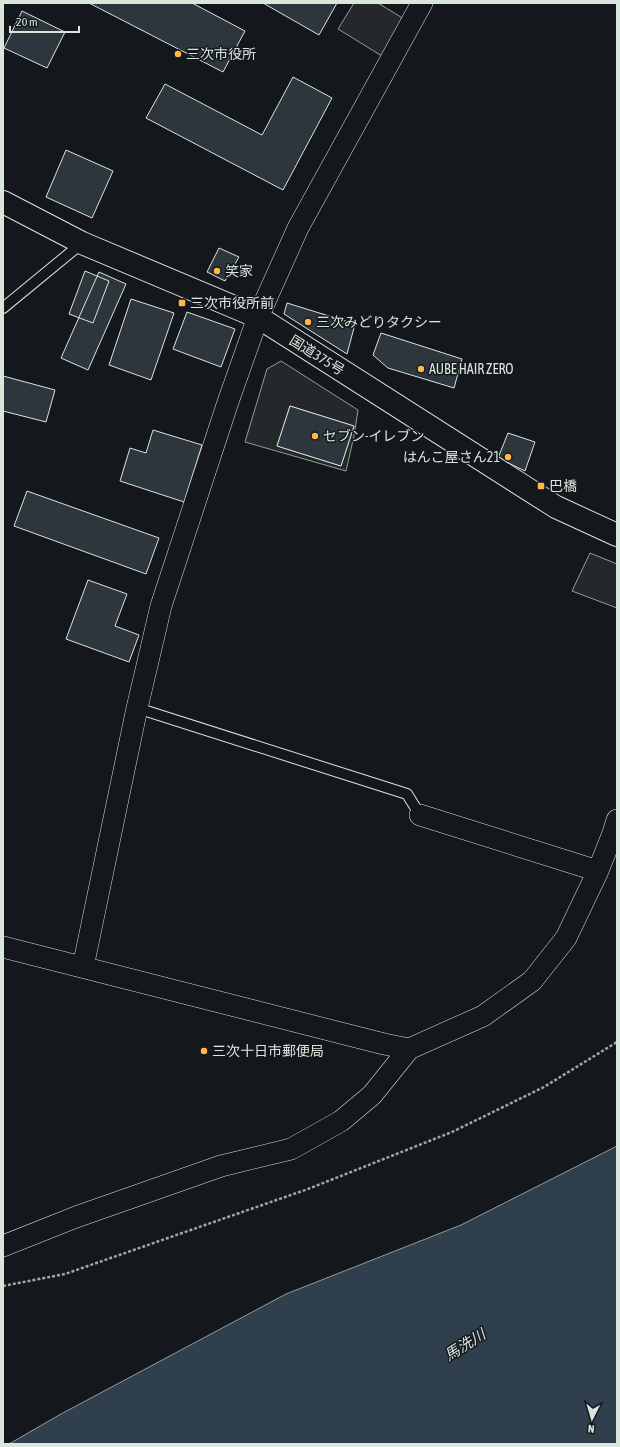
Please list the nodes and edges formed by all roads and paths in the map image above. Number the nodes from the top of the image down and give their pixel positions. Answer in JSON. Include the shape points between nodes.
{"nodes":[{"id":1,"x":422,"y":3,"type":"edge"},
{"id":2,"x":3,"y":202,"type":"edge"},
{"id":3,"x":82,"y":243,"type":"junction"},
{"id":4,"x":3,"y":308,"type":"edge"},
{"id":5,"x":258,"y":317,"type":"junction"},
{"id":6,"x":617,"y":535,"type":"edge"},
{"id":7,"x":137,"y":708,"type":"junction"},
{"id":8,"x":420,"y":815,"type":"joint"},
{"id":9,"x":617,"y":820,"type":"edge"},
{"id":10,"x":598,"y":871,"type":"junction"},
{"id":11,"x":3,"y":947,"type":"edge"},
{"id":12,"x":83,"y":967,"type":"junction"},
{"id":13,"x":617,"y":1042,"type":"edge"},
{"id":14,"x":409,"y":1049,"type":"junction"},
{"id":15,"x":3,"y":1246,"type":"edge"},
{"id":16,"x":3,"y":1286,"type":"edge"}],
"edges":[{"from":1,"to":5,"type":"street","via":[[298,228]]},
{"from":2,"to":3,"type":"highway","name":"国道375号"},
{"from":3,"to":4,"type":"lane"},
{"from":3,"to":5,"type":"highway","name":"国道375号"},
{"from":5,"to":6,"type":"highway","name":"国道375号","via":[[556,506]]},
{"from":5,"to":7,"type":"street","via":[[161,606]]},
{"from":7,"to":8,"type":"lane","via":[[407,794]]},
{"from":7,"to":12,"type":"street"},
{"from":8,"to":10,"type":"street"},
{"from":9,"to":10,"type":"street"},
{"from":10,"to":14,"type":"street","via":[[566,938],[532,981],[483,1016]]},
{"from":11,"to":12,"type":"street"},
{"from":12,"to":14,"type":"street"},
{"from":13,"to":16,"type":"path","via":[[544,1086],[452,1132],[308,1189],[65,1274]]},
{"from":14,"to":15,"type":"street","via":[[372,1095],[341,1121],[291,1149],[221,1166],[76,1217]]}]}
